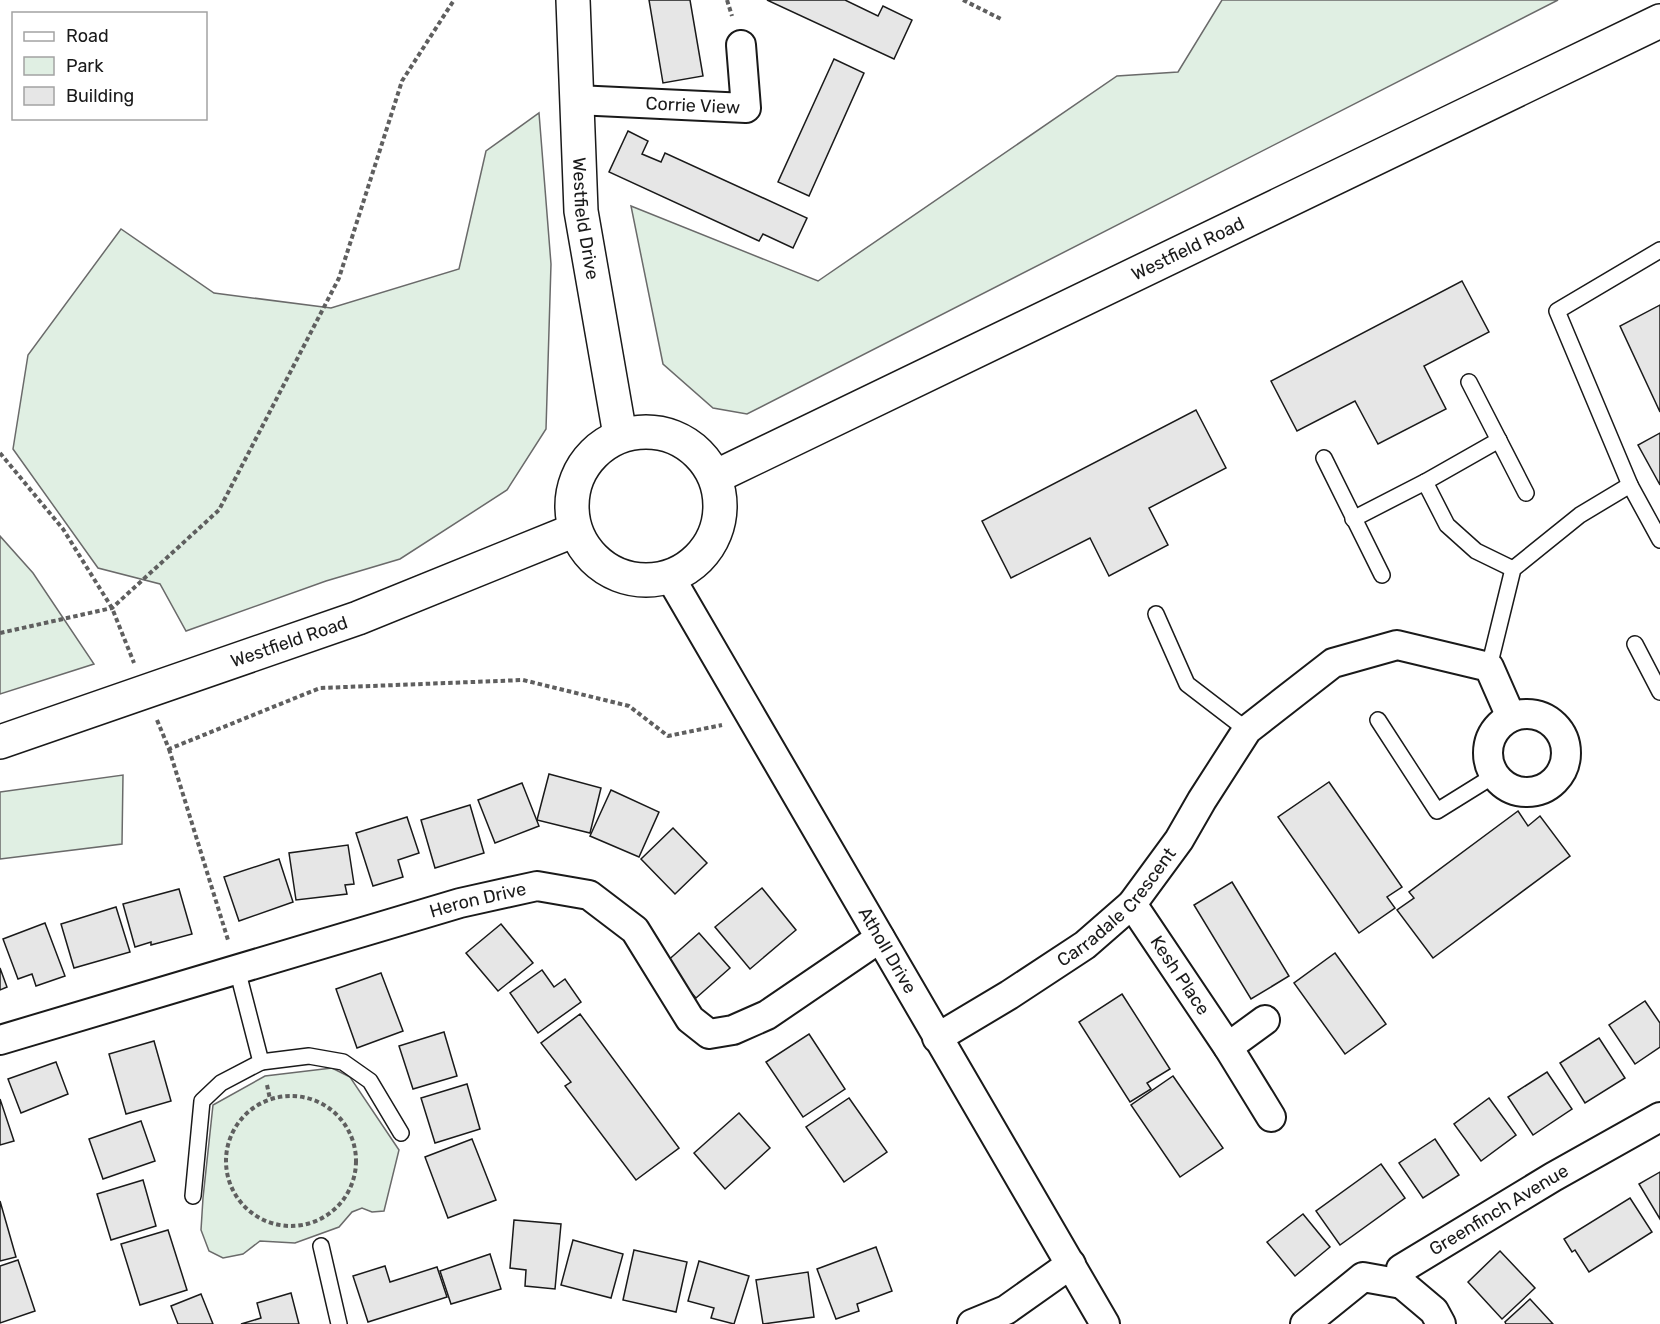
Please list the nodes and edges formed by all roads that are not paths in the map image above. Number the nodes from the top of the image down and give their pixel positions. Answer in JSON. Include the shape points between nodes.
{"nodes":[{"id":1,"x":573,"y":0,"type":"edge"},
{"id":2,"x":1660,"y":21,"type":"edge"},
{"id":3,"x":741,"y":45,"type":"dead end"},
{"id":4,"x":576,"y":100,"type":"junction"},
{"id":5,"x":1660,"y":250,"type":"edge"},
{"id":6,"x":1469,"y":382,"type":"dead end"},
{"id":7,"x":620,"y":435,"type":"junction"},
{"id":8,"x":1499,"y":440,"type":"junction"},
{"id":9,"x":1324,"y":458,"type":"dead end"},
{"id":10,"x":715,"y":477,"type":"junction"},
{"id":11,"x":1425,"y":482,"type":"junction"},
{"id":12,"x":1630,"y":485,"type":"junction"},
{"id":13,"x":1526,"y":493,"type":"dead end"},
{"id":14,"x":1353,"y":519,"type":"junction"},
{"id":15,"x":575,"y":530,"type":"junction"},
{"id":16,"x":1660,"y":540,"type":"edge"},
{"id":17,"x":1513,"y":569,"type":"junction"},
{"id":18,"x":1382,"y":575,"type":"dead end"},
{"id":19,"x":670,"y":577,"type":"junction"},
{"id":20,"x":1156,"y":614,"type":"dead end"},
{"id":21,"x":1635,"y":644,"type":"dead end"},
{"id":22,"x":1489,"y":667,"type":"junction"},
{"id":23,"x":1660,"y":692,"type":"edge"},
{"id":24,"x":1511,"y":717,"type":"junction"},
{"id":25,"x":1378,"y":720,"type":"dead end"},
{"id":26,"x":1247,"y":730,"type":"junction"},
{"id":27,"x":0,"y":742,"type":"edge"},
{"id":28,"x":1495,"y":774,"type":"junction"},
{"id":29,"x":1132,"y":904,"type":"junction"},
{"id":30,"x":880,"y":938,"type":"junction"},
{"id":31,"x":237,"y":969,"type":"junction"},
{"id":32,"x":1265,"y":1020,"type":"dead end"},
{"id":33,"x":937,"y":1038,"type":"junction"},
{"id":34,"x":0,"y":1040,"type":"edge"},
{"id":35,"x":1228,"y":1047,"type":"junction"},
{"id":36,"x":261,"y":1062,"type":"junction"},
{"id":37,"x":1271,"y":1117,"type":"dead end"},
{"id":38,"x":1660,"y":1117,"type":"edge"},
{"id":39,"x":400,"y":1133,"type":"dead end"},
{"id":40,"x":193,"y":1196,"type":"dead end"},
{"id":41,"x":321,"y":1246,"type":"dead end"},
{"id":42,"x":1071,"y":1264,"type":"junction"},
{"id":43,"x":1402,"y":1284,"type":"junction"},
{"id":44,"x":339,"y":1324,"type":"edge"},
{"id":45,"x":972,"y":1324,"type":"edge"},
{"id":46,"x":1105,"y":1324,"type":"edge"},
{"id":47,"x":1305,"y":1324,"type":"edge"},
{"id":48,"x":1442,"y":1324,"type":"edge"}],
"edges":[{"from":1,"to":4,"type":"street","name":"Westfield Drive"},
{"from":2,"to":10,"type":"street","name":"Westfield Road"},
{"from":3,"to":4,"type":"street","name":"Corrie View","via":[[746,108]]},
{"from":4,"to":7,"type":"street","name":"Westfield Drive","via":[[581,211]]},
{"from":5,"to":12,"type":"lane","via":[[1557,311]]},
{"from":6,"to":8,"type":"lane"},
{"from":7,"to":10,"type":"street","via":[[642,431],[672,435],[690,444]]},
{"from":7,"to":15,"type":"street","via":[[602,445],[580,470],[571,510]]},
{"from":8,"to":11,"type":"lane"},
{"from":8,"to":13,"type":"lane"},
{"from":9,"to":14,"type":"lane"},
{"from":10,"to":19,"type":"street","via":[[721,501],[719,522],[704,554]]},
{"from":11,"to":14,"type":"lane"},
{"from":11,"to":17,"type":"lane","via":[[1447,525],[1476,551]]},
{"from":12,"to":16,"type":"lane"},
{"from":12,"to":17,"type":"lane","via":[[1580,515]]},
{"from":14,"to":18,"type":"lane"},
{"from":15,"to":19,"type":"street","via":[[596,562],[623,577]]},
{"from":15,"to":27,"type":"street","name":"Westfield Road","via":[[358,618]]},
{"from":17,"to":22,"type":"lane"},
{"from":19,"to":30,"type":"street","name":"Atholl Drive"},
{"from":20,"to":26,"type":"lane","via":[[1187,684]]},
{"from":21,"to":23,"type":"lane"},
{"from":22,"to":24,"type":"street"},
{"from":22,"to":26,"type":"street","name":"Carradale Crescent","via":[[1397,645],[1333,663]]},
{"from":24,"to":28,"type":"street","via":[[1497,729],[1488,746],[1488,759]]},
{"from":24,"to":28,"type":"street","via":[[1537,715],[1559,729],[1566,747],[1565,766],[1548,787],[1536,791],[1510,789]]},
{"from":25,"to":28,"type":"lane","via":[[1437,812]]},
{"from":26,"to":29,"type":"street","name":"Carradale Crescent","via":[[1179,840]]},
{"from":29,"to":33,"type":"street","name":"Carradale Crescent","via":[[1085,945]]},
{"from":29,"to":35,"type":"street","name":"Kesh Place"},
{"from":30,"to":31,"type":"street","name":"Heron Drive","via":[[767,1014],[733,1030],[709,1034],[690,1019],[635,930],[589,895],[537,886],[460,903]]},
{"from":30,"to":33,"type":"street","name":"Atholl Drive"},
{"from":31,"to":34,"type":"street","name":"Heron Drive"},
{"from":31,"to":36,"type":"lane"},
{"from":32,"to":35,"type":"street"},
{"from":33,"to":42,"type":"street","name":"Atholl Drive"},
{"from":35,"to":37,"type":"street","name":"Kesh Place"},
{"from":36,"to":39,"type":"lane","via":[[309,1056],[343,1062],[370,1082]]},
{"from":36,"to":40,"type":"lane","via":[[222,1083],[202,1101]]},
{"from":38,"to":43,"type":"street","name":"Greenfinch Avenue","via":[[1401,1269]]},
{"from":41,"to":44,"type":"lane"},
{"from":42,"to":45,"type":"street","via":[[1005,1310]]},
{"from":42,"to":46,"type":"street","name":"Atholl Drive"},
{"from":43,"to":47,"type":"street","via":[[1363,1277]]},
{"from":43,"to":48,"type":"street","via":[[1434,1311]]}]}
